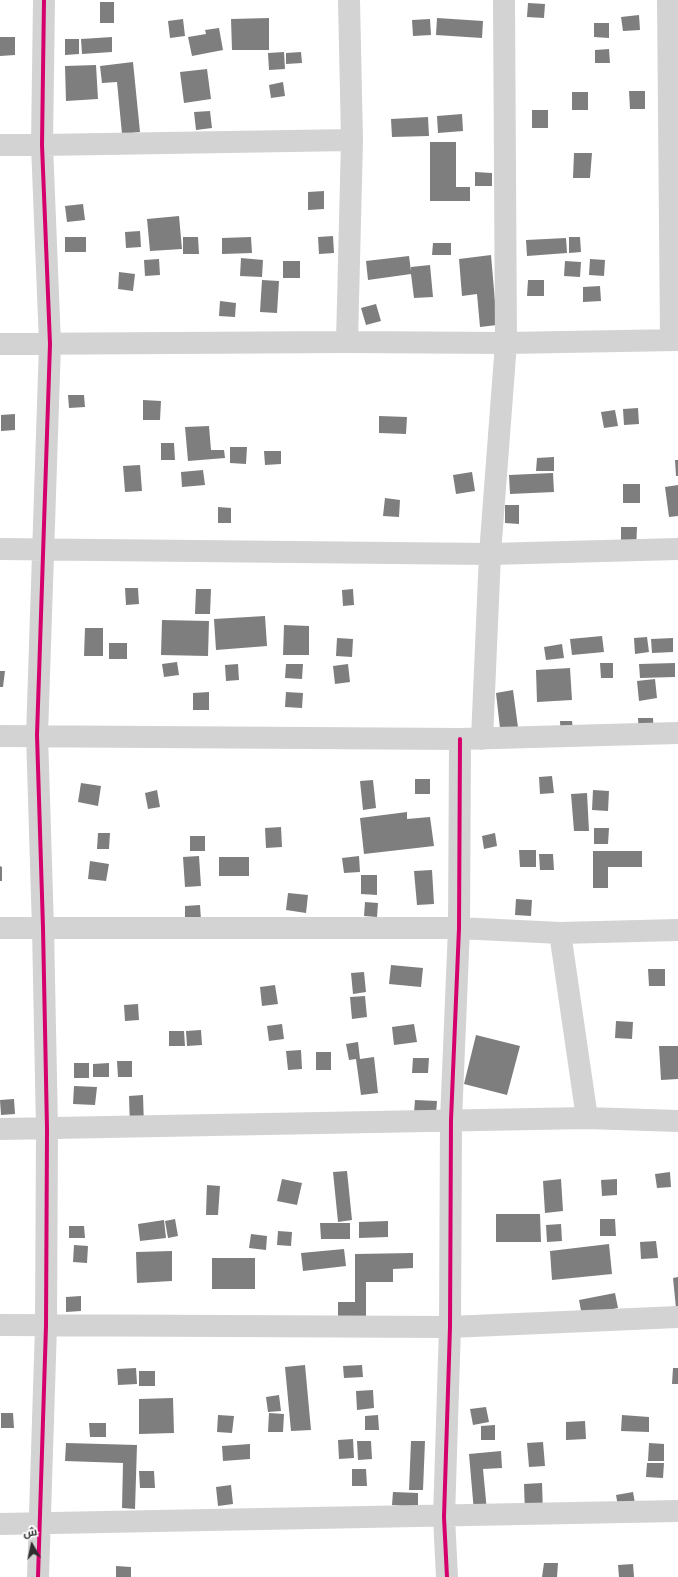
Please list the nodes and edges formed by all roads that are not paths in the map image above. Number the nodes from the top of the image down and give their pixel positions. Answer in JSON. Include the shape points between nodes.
{"nodes":[{"id":1,"x":44,"y":0,"type":"edge"},
{"id":2,"x":349,"y":0,"type":"edge"},
{"id":3,"x":504,"y":0,"type":"edge"},
{"id":4,"x":668,"y":0,"type":"edge"},
{"id":5,"x":352,"y":140,"type":"junction"},
{"id":6,"x":0,"y":145,"type":"edge"},
{"id":7,"x":42,"y":145,"type":"junction"},
{"id":8,"x":675,"y":340,"type":"edge"},
{"id":9,"x":348,"y":342,"type":"junction"},
{"id":10,"x":506,"y":343,"type":"junction"},
{"id":11,"x":0,"y":344,"type":"edge"},
{"id":12,"x":50,"y":344,"type":"junction"},
{"id":13,"x":0,"y":549,"type":"edge"},
{"id":14,"x":678,"y":549,"type":"edge"},
{"id":15,"x":44,"y":550,"type":"junction"},
{"id":16,"x":490,"y":554,"type":"junction"},
{"id":17,"x":678,"y":733,"type":"edge"},
{"id":18,"x":37,"y":735,"type":"junction"},
{"id":19,"x":0,"y":736,"type":"edge"},
{"id":20,"x":482,"y":739,"type":"junction"},
{"id":21,"x":460,"y":740,"type":"junction"},
{"id":22,"x":0,"y":928,"type":"edge"},
{"id":23,"x":43,"y":928,"type":"junction"},
{"id":24,"x":459,"y":928,"type":"junction"},
{"id":25,"x":678,"y":930,"type":"edge"},
{"id":26,"x":560,"y":933,"type":"junction"},
{"id":27,"x":588,"y":1118,"type":"junction"},
{"id":28,"x":451,"y":1120,"type":"junction"},
{"id":29,"x":678,"y":1121,"type":"edge"},
{"id":30,"x":0,"y":1129,"type":"edge"},
{"id":31,"x":47,"y":1129,"type":"junction"},
{"id":32,"x":678,"y":1317,"type":"edge"},
{"id":33,"x":0,"y":1325,"type":"edge"},
{"id":34,"x":46,"y":1326,"type":"junction"},
{"id":35,"x":450,"y":1327,"type":"junction"},
{"id":36,"x":678,"y":1511,"type":"edge"},
{"id":37,"x":444,"y":1517,"type":"junction"},
{"id":38,"x":39,"y":1523,"type":"junction"},
{"id":39,"x":0,"y":1524,"type":"edge"},
{"id":40,"x":38,"y":1577,"type":"edge"},
{"id":41,"x":447,"y":1577,"type":"edge"}],
"edges":[{"from":1,"to":7,"type":"street"},
{"from":2,"to":5,"type":"street"},
{"from":3,"to":10,"type":"street"},
{"from":4,"to":8,"type":"street"},
{"from":5,"to":7,"type":"street"},
{"from":5,"to":9,"type":"street"},
{"from":6,"to":7,"type":"street"},
{"from":7,"to":12,"type":"street"},
{"from":8,"to":10,"type":"street"},
{"from":9,"to":10,"type":"street"},
{"from":9,"to":12,"type":"street"},
{"from":10,"to":16,"type":"street"},
{"from":11,"to":12,"type":"street"},
{"from":12,"to":15,"type":"street"},
{"from":13,"to":15,"type":"street"},
{"from":14,"to":16,"type":"street"},
{"from":15,"to":16,"type":"street"},
{"from":15,"to":18,"type":"street"},
{"from":16,"to":20,"type":"street"},
{"from":17,"to":20,"type":"street"},
{"from":18,"to":19,"type":"street"},
{"from":18,"to":21,"type":"street"},
{"from":18,"to":23,"type":"street"},
{"from":20,"to":21,"type":"street"},
{"from":21,"to":24,"type":"street"},
{"from":22,"to":23,"type":"street"},
{"from":23,"to":24,"type":"street"},
{"from":23,"to":31,"type":"street"},
{"from":24,"to":26,"type":"street"},
{"from":24,"to":28,"type":"street"},
{"from":25,"to":26,"type":"street"},
{"from":26,"to":27,"type":"street"},
{"from":27,"to":28,"type":"street"},
{"from":27,"to":29,"type":"street"},
{"from":28,"to":31,"type":"street"},
{"from":28,"to":35,"type":"street"},
{"from":30,"to":31,"type":"street"},
{"from":31,"to":34,"type":"street"},
{"from":32,"to":35,"type":"street"},
{"from":33,"to":34,"type":"street"},
{"from":34,"to":35,"type":"street"},
{"from":34,"to":38,"type":"street"},
{"from":35,"to":37,"type":"street"},
{"from":36,"to":37,"type":"street"},
{"from":37,"to":38,"type":"street"},
{"from":37,"to":41,"type":"street"},
{"from":38,"to":39,"type":"street"},
{"from":38,"to":40,"type":"street"}]}
